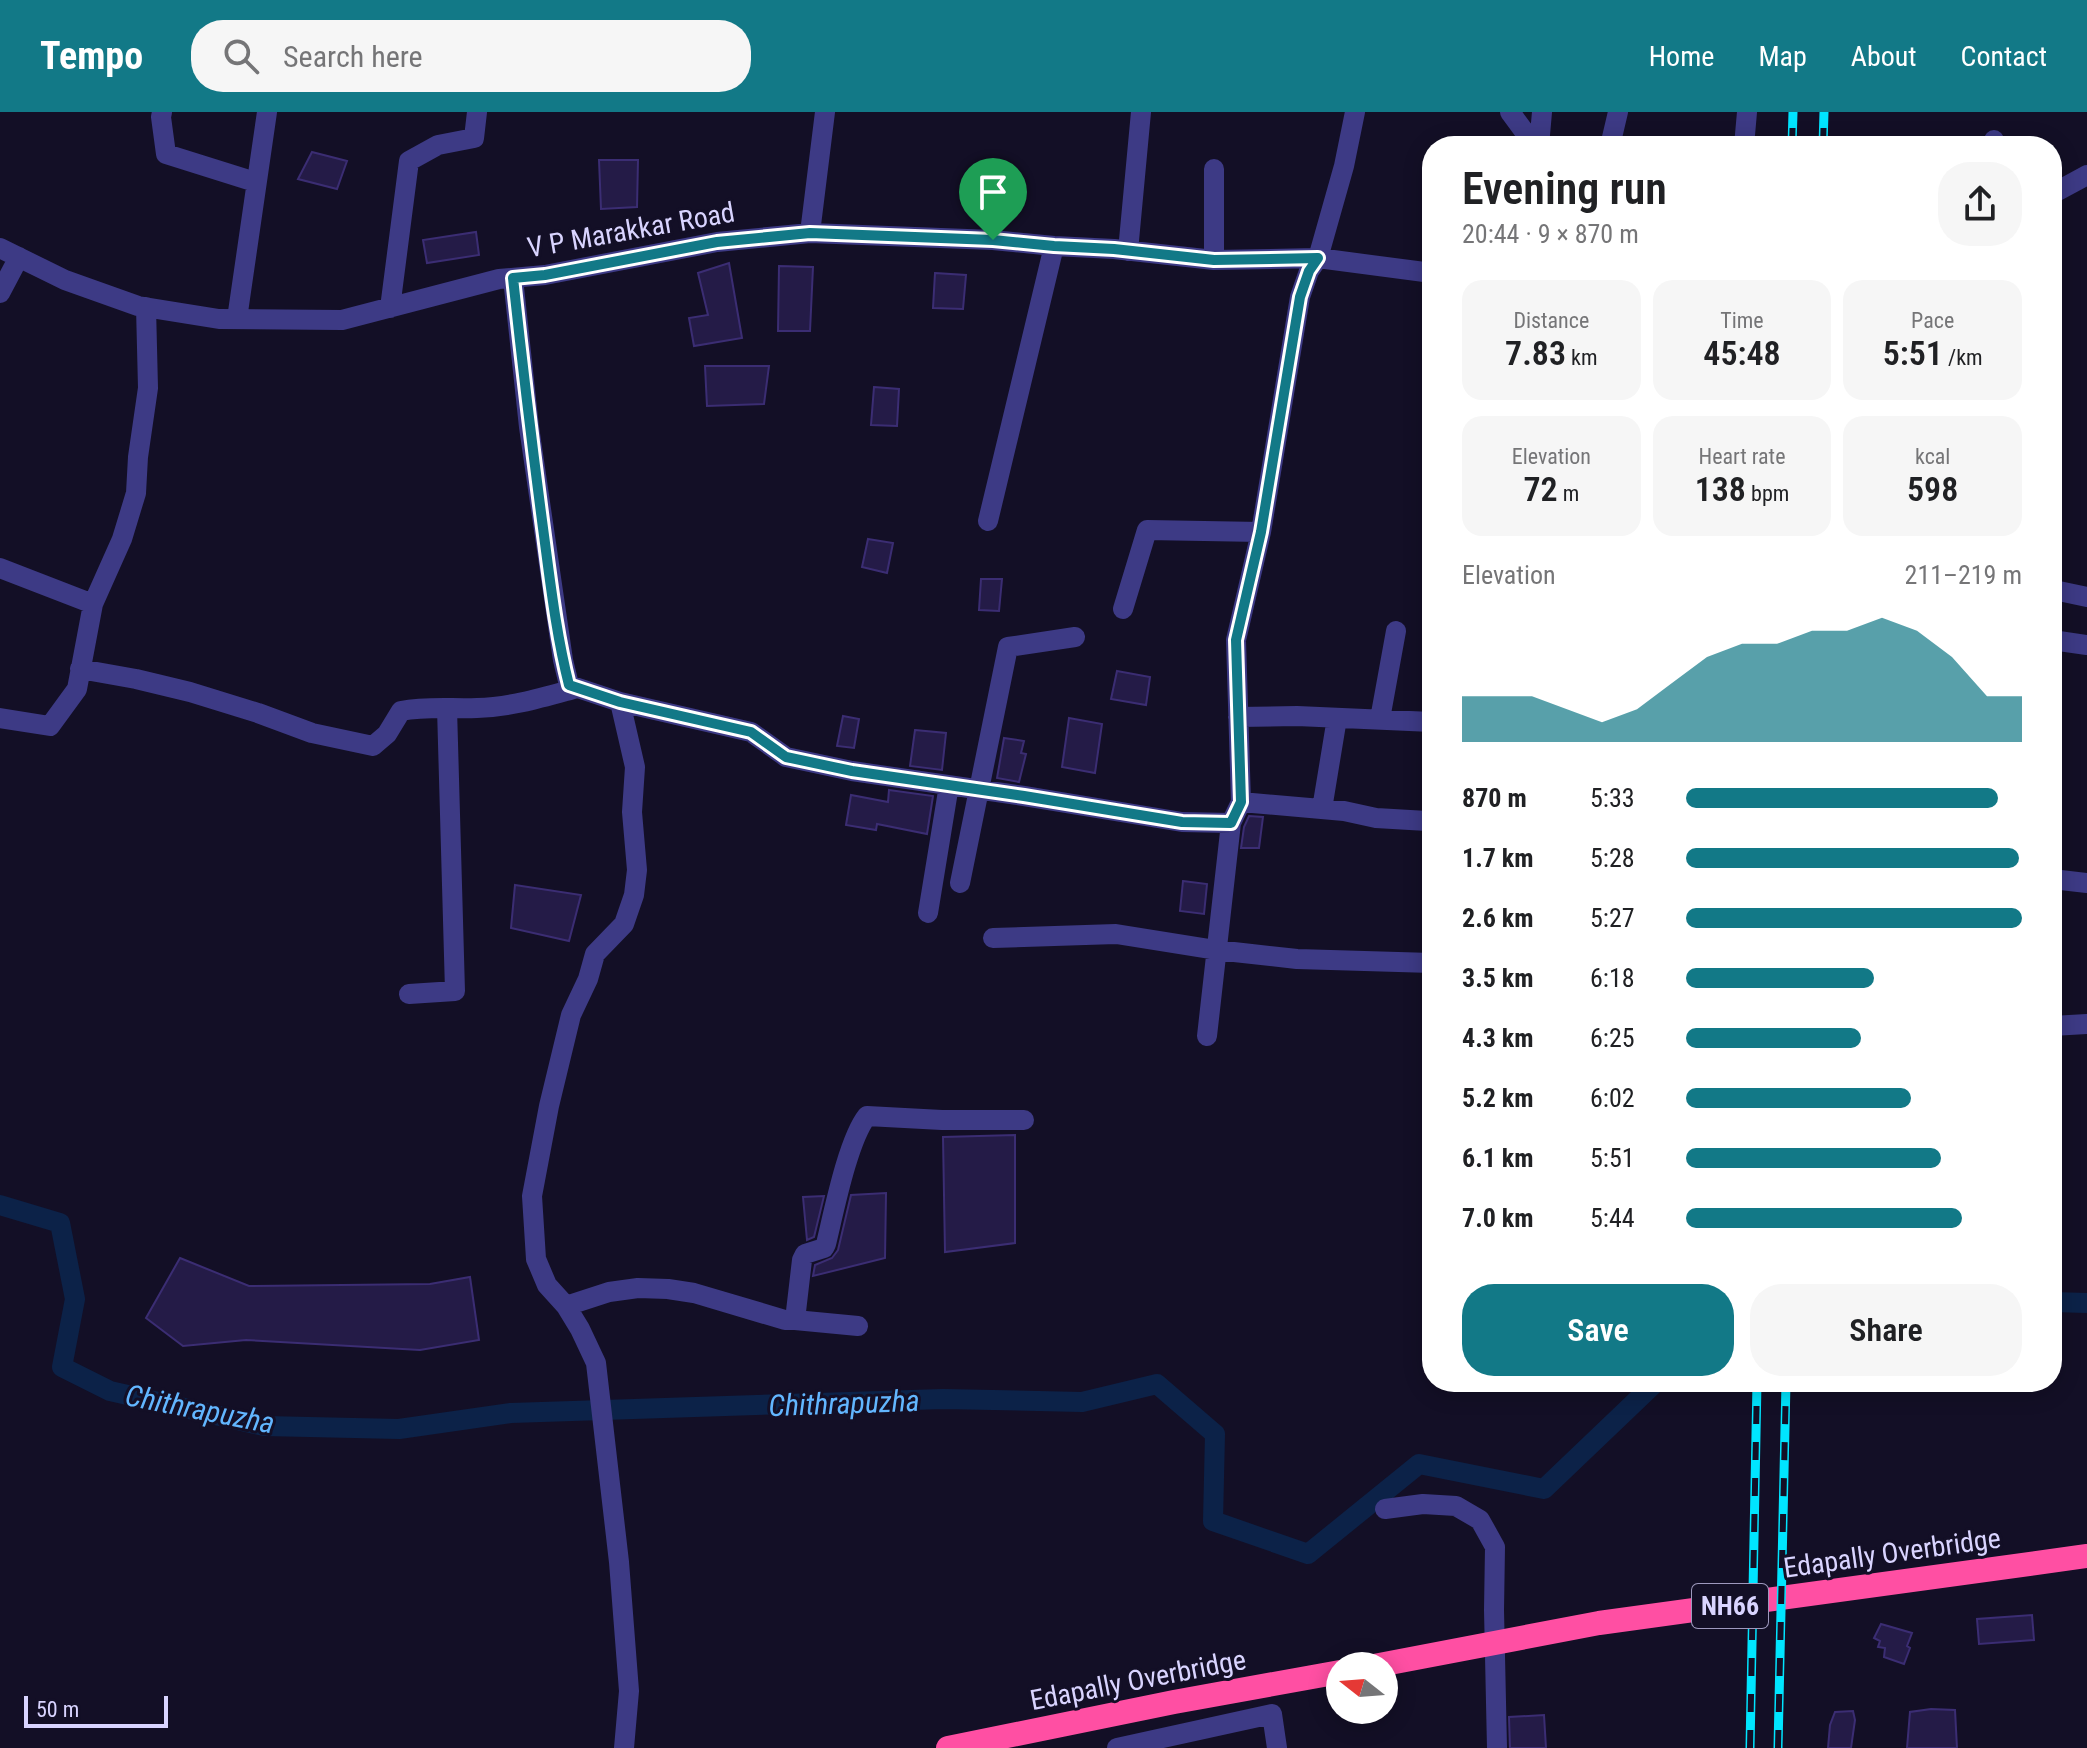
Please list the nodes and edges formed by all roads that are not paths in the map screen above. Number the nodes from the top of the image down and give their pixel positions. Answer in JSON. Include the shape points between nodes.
{"nodes":[{"id":1,"x":162,"y":112,"type":"edge"},
{"id":2,"x":267,"y":112,"type":"edge"},
{"id":3,"x":477,"y":112,"type":"edge"},
{"id":4,"x":825,"y":112,"type":"edge"},
{"id":5,"x":1141,"y":112,"type":"edge"},
{"id":6,"x":1355,"y":112,"type":"edge"},
{"id":7,"x":1510,"y":112,"type":"edge"},
{"id":8,"x":1542,"y":112,"type":"edge"},
{"id":9,"x":1618,"y":112,"type":"edge"},
{"id":10,"x":1747,"y":112,"type":"edge"},
{"id":11,"x":1529,"y":136,"type":"edge"},
{"id":12,"x":1538,"y":136,"type":"edge"},
{"id":13,"x":1612,"y":136,"type":"edge"},
{"id":14,"x":1745,"y":136,"type":"edge"},
{"id":15,"x":1214,"y":169,"type":"dead end"},
{"id":16,"x":2087,"y":175,"type":"edge"},
{"id":17,"x":255,"y":182,"type":"junction"},
{"id":18,"x":2062,"y":189,"type":"edge"},
{"id":19,"x":810,"y":233,"type":"junction"},
{"id":20,"x":1054,"y":246,"type":"junction"},
{"id":21,"x":0,"y":248,"type":"edge"},
{"id":22,"x":1128,"y":251,"type":"junction"},
{"id":23,"x":19,"y":257,"type":"junction"},
{"id":24,"x":1318,"y":258,"type":"junction"},
{"id":25,"x":1214,"y":260,"type":"junction"},
{"id":26,"x":1422,"y":272,"type":"edge"},
{"id":27,"x":513,"y":278,"type":"junction"},
{"id":28,"x":0,"y":293,"type":"edge"},
{"id":29,"x":146,"y":307,"type":"junction"},
{"id":30,"x":390,"y":308,"type":"junction"},
{"id":31,"x":237,"y":319,"type":"junction"},
{"id":32,"x":988,"y":521,"type":"dead end"},
{"id":33,"x":1261,"y":532,"type":"junction"},
{"id":34,"x":0,"y":568,"type":"edge"},
{"id":35,"x":2062,"y":592,"type":"edge"},
{"id":36,"x":2087,"y":597,"type":"edge"},
{"id":37,"x":93,"y":604,"type":"junction"},
{"id":38,"x":1123,"y":609,"type":"dead end"},
{"id":39,"x":1396,"y":631,"type":"dead end"},
{"id":40,"x":1075,"y":637,"type":"dead end"},
{"id":41,"x":2062,"y":641,"type":"edge"},
{"id":42,"x":2087,"y":645,"type":"edge"},
{"id":43,"x":80,"y":669,"type":"junction"},
{"id":44,"x":577,"y":688,"type":"junction"},
{"id":45,"x":620,"y":702,"type":"junction"},
{"id":46,"x":447,"y":708,"type":"junction"},
{"id":47,"x":1238,"y":717,"type":"junction"},
{"id":48,"x":0,"y":718,"type":"edge"},
{"id":49,"x":1337,"y":718,"type":"junction"},
{"id":50,"x":1380,"y":719,"type":"junction"},
{"id":51,"x":1422,"y":721,"type":"edge"},
{"id":52,"x":949,"y":785,"type":"junction"},
{"id":53,"x":979,"y":789,"type":"junction"},
{"id":54,"x":1241,"y":802,"type":"junction"},
{"id":55,"x":1322,"y":809,"type":"junction"},
{"id":56,"x":1422,"y":821,"type":"edge"},
{"id":57,"x":1231,"y":823,"type":"junction"},
{"id":58,"x":2062,"y":880,"type":"edge"},
{"id":59,"x":960,"y":883,"type":"dead end"},
{"id":60,"x":2087,"y":883,"type":"edge"},
{"id":61,"x":928,"y":913,"type":"dead end"},
{"id":62,"x":993,"y":938,"type":"dead end"},
{"id":63,"x":1216,"y":950,"type":"junction"},
{"id":64,"x":1422,"y":963,"type":"edge"},
{"id":65,"x":409,"y":994,"type":"dead end"},
{"id":66,"x":2087,"y":1024,"type":"edge"},
{"id":67,"x":2062,"y":1025,"type":"edge"},
{"id":68,"x":1207,"y":1036,"type":"dead end"},
{"id":69,"x":1024,"y":1120,"type":"dead end"},
{"id":70,"x":566,"y":1306,"type":"junction"},
{"id":71,"x":795,"y":1320,"type":"junction"},
{"id":72,"x":858,"y":1326,"type":"dead end"},
{"id":73,"x":1385,"y":1509,"type":"dead end"},
{"id":74,"x":2087,"y":1556,"type":"edge"},
{"id":75,"x":1398,"y":1661,"type":"edge"},
{"id":76,"x":1326,"y":1675,"type":"edge"},
{"id":77,"x":624,"y":1748,"type":"edge"},
{"id":78,"x":948,"y":1748,"type":"edge"},
{"id":79,"x":1117,"y":1748,"type":"edge"},
{"id":80,"x":1277,"y":1748,"type":"edge"},
{"id":81,"x":1497,"y":1748,"type":"edge"}],
"edges":[{"from":1,"to":17,"type":"street","via":[[166,154]]},
{"from":2,"to":17,"type":"street"},
{"from":3,"to":30,"type":"street","via":[[474,138],[438,145],[409,161]]},
{"from":4,"to":19,"type":"street"},
{"from":5,"to":22,"type":"street"},
{"from":6,"to":24,"type":"street"},
{"from":7,"to":11,"type":"street"},
{"from":8,"to":12,"type":"street"},
{"from":9,"to":13,"type":"street"},
{"from":10,"to":14,"type":"street"},
{"from":15,"to":25,"type":"street"},
{"from":16,"to":18,"type":"street"},
{"from":17,"to":31,"type":"street"},
{"from":19,"to":20,"type":"street","name":"V P Marakkar Road"},
{"from":19,"to":27,"type":"street","name":"V P Marakkar Road","via":[[717,242]]},
{"from":20,"to":22,"type":"street","name":"V P Marakkar Road"},
{"from":20,"to":32,"type":"street"},
{"from":21,"to":23,"type":"street","name":"V P Marakkar Road"},
{"from":22,"to":25,"type":"street","name":"V P Marakkar Road"},
{"from":23,"to":28,"type":"street"},
{"from":23,"to":29,"type":"street","name":"V P Marakkar Road","via":[[65,280]]},
{"from":24,"to":25,"type":"street","name":"V P Marakkar Road"},
{"from":24,"to":26,"type":"street","name":"V P Marakkar Road"},
{"from":24,"to":33,"type":"street","via":[[1300,297]]},
{"from":27,"to":30,"type":"street","name":"V P Marakkar Road"},
{"from":27,"to":44,"type":"street","via":[[563,660],[569,685]]},
{"from":29,"to":31,"type":"street","name":"V P Marakkar Road"},
{"from":29,"to":37,"type":"street","via":[[148,388],[136,493]]},
{"from":30,"to":31,"type":"street","name":"V P Marakkar Road","via":[[342,320]]},
{"from":33,"to":38,"type":"street","via":[[1147,530]]},
{"from":33,"to":47,"type":"street","via":[[1236,640]]},
{"from":34,"to":37,"type":"street"},
{"from":35,"to":36,"type":"street"},
{"from":37,"to":43,"type":"street"},
{"from":39,"to":50,"type":"street"},
{"from":40,"to":53,"type":"street","via":[[1008,647]]},
{"from":41,"to":42,"type":"street"},
{"from":43,"to":46,"type":"street","via":[[190,692],[312,733],[373,746],[401,711]]},
{"from":43,"to":48,"type":"street","via":[[77,689],[50,726]]},
{"from":44,"to":45,"type":"street"},
{"from":44,"to":46,"type":"street","via":[[519,704]]},
{"from":45,"to":52,"type":"street","via":[[751,732],[786,757]]},
{"from":45,"to":70,"type":"street","via":[[635,767],[634,895],[624,924],[595,954],[571,1015],[532,1196],[536,1259],[547,1285]]},
{"from":46,"to":65,"type":"street","via":[[455,991]]},
{"from":47,"to":49,"type":"street"},
{"from":47,"to":54,"type":"street"},
{"from":49,"to":50,"type":"street"},
{"from":49,"to":55,"type":"street"},
{"from":50,"to":51,"type":"street"},
{"from":52,"to":53,"type":"street"},
{"from":52,"to":61,"type":"street"},
{"from":53,"to":57,"type":"street","via":[[1182,822]]},
{"from":53,"to":59,"type":"street"},
{"from":54,"to":55,"type":"street"},
{"from":54,"to":57,"type":"street"},
{"from":55,"to":56,"type":"street"},
{"from":57,"to":63,"type":"street"},
{"from":58,"to":60,"type":"street"},
{"from":62,"to":63,"type":"street","via":[[1116,934]]},
{"from":63,"to":64,"type":"street"},
{"from":63,"to":68,"type":"street"},
{"from":66,"to":67,"type":"street"},
{"from":69,"to":71,"type":"street","via":[[867,1116],[844,1173],[826,1244],[802,1260]]},
{"from":70,"to":71,"type":"street","via":[[609,1292],[668,1289]]},
{"from":70,"to":77,"type":"street","via":[[596,1363],[629,1691]]},
{"from":71,"to":72,"type":"street"},
{"from":73,"to":81,"type":"street","via":[[1456,1506],[1480,1520],[1495,1547]]},
{"from":74,"to":75,"type":"highway","name":"Edapally Overbridge","number":"NH66","via":[[1599,1623]]},
{"from":76,"to":78,"type":"highway","name":"Edapally Overbridge"},
{"from":79,"to":80,"type":"street","via":[[1272,1714]]}]}
